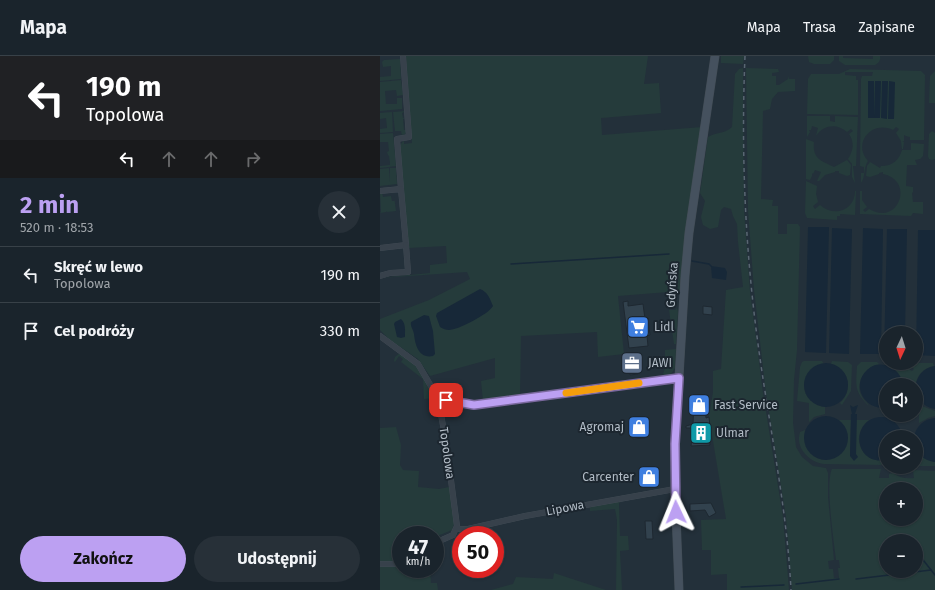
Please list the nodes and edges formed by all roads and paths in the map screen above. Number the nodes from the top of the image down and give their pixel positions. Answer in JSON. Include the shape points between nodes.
{"nodes":[{"id":1,"x":403,"y":56,"type":"edge"},
{"id":2,"x":715,"y":56,"type":"edge"},
{"id":3,"x":401,"y":189,"type":"junction"},
{"id":4,"x":380,"y":191,"type":"edge"},
{"id":5,"x":406,"y":245,"type":"junction"},
{"id":6,"x":380,"y":248,"type":"edge"},
{"id":7,"x":380,"y":276,"type":"edge"},
{"id":8,"x":380,"y":336,"type":"edge"},
{"id":9,"x":679,"y":378,"type":"junction"},
{"id":10,"x":440,"y":399,"type":"junction"},
{"id":11,"x":675,"y":489,"type":"junction"},
{"id":12,"x":456,"y":526,"type":"edge"},
{"id":13,"x":484,"y":526,"type":"edge"},
{"id":14,"x":380,"y":564,"type":"edge"},
{"id":15,"x":392,"y":564,"type":"edge"},
{"id":16,"x":679,"y":590,"type":"edge"}],
"edges":[{"from":1,"to":3,"type":"street","via":[[409,137],[397,139]]},
{"from":2,"to":9,"type":"main road","name":"Gdyńska","via":[[688,243]]},
{"from":3,"to":4,"type":"street"},
{"from":3,"to":5,"type":"street"},
{"from":5,"to":6,"type":"street"},
{"from":5,"to":7,"type":"street","via":[[408,272]]},
{"from":8,"to":10,"type":"street","via":[[418,364]]},
{"from":9,"to":10,"type":"street","via":[[474,405]]},
{"from":9,"to":11,"type":"main road","name":"Gdyńska"},
{"from":10,"to":12,"type":"street","name":"Topolowa"},
{"from":11,"to":13,"type":"street","name":"Lipowa","via":[[525,516]]},
{"from":11,"to":16,"type":"main road","name":"Gdyńska"},
{"from":14,"to":15,"type":"street"}]}
